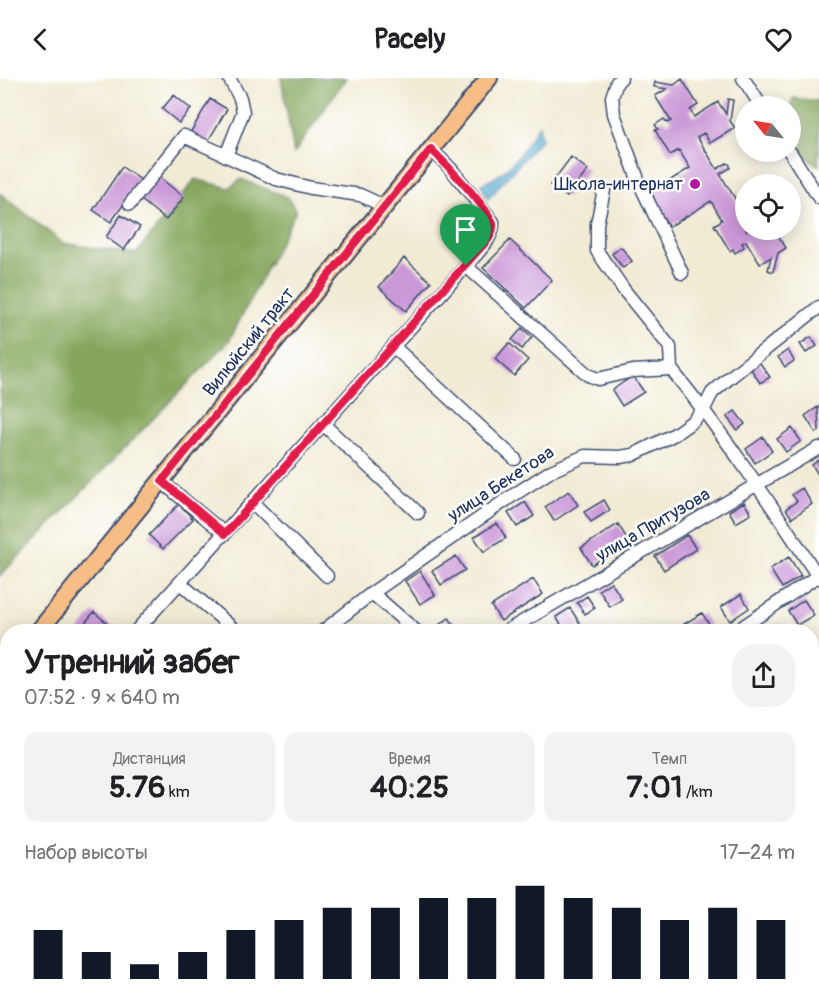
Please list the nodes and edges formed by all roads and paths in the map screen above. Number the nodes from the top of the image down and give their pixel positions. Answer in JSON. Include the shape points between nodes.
{"nodes":[{"id":1,"x":489,"y":78,"type":"edge"},
{"id":2,"x":621,"y":78,"type":"edge"},
{"id":3,"x":743,"y":78,"type":"edge"},
{"id":4,"x":235,"y":81,"type":"edge"},
{"id":5,"x":755,"y":96,"type":"edge"},
{"id":6,"x":431,"y":149,"type":"junction"},
{"id":7,"x":226,"y":156,"type":"junction"},
{"id":8,"x":796,"y":162,"type":"edge"},
{"id":9,"x":604,"y":190,"type":"dead end"},
{"id":10,"x":819,"y":198,"type":"edge"},
{"id":11,"x":130,"y":204,"type":"dead end"},
{"id":12,"x":384,"y":206,"type":"junction"},
{"id":13,"x":466,"y":266,"type":"junction"},
{"id":14,"x":682,"y":273,"type":"dead end"},
{"id":15,"x":819,"y":307,"type":"edge"},
{"id":16,"x":393,"y":346,"type":"junction"},
{"id":17,"x":671,"y":369,"type":"junction"},
{"id":18,"x":704,"y":409,"type":"junction"},
{"id":19,"x":323,"y":424,"type":"junction"},
{"id":20,"x":819,"y":448,"type":"edge"},
{"id":21,"x":515,"y":459,"type":"dead end"},
{"id":22,"x":162,"y":481,"type":"junction"},
{"id":23,"x":758,"y":484,"type":"junction"},
{"id":24,"x":253,"y":503,"type":"junction"},
{"id":25,"x":418,"y":513,"type":"dead end"},
{"id":26,"x":225,"y":534,"type":"junction"},
{"id":27,"x":327,"y":576,"type":"dead end"},
{"id":28,"x":819,"y":576,"type":"edge"},
{"id":29,"x":180,"y":583,"type":"junction"},
{"id":30,"x":372,"y":593,"type":"junction"},
{"id":31,"x":45,"y":624,"type":"edge"},
{"id":32,"x":142,"y":624,"type":"edge"},
{"id":33,"x":228,"y":624,"type":"edge"},
{"id":34,"x":332,"y":624,"type":"edge"},
{"id":35,"x":408,"y":624,"type":"edge"},
{"id":36,"x":519,"y":624,"type":"edge"},
{"id":37,"x":747,"y":624,"type":"edge"}],
"edges":[{"from":1,"to":6,"type":"main road","name":"Вилюйский тракт"},
{"from":2,"to":14,"type":"street","via":[[612,97],[614,114],[639,183]]},
{"from":3,"to":5,"type":"street"},
{"from":4,"to":7,"type":"street","via":[[243,112]]},
{"from":6,"to":12,"type":"main road","name":"Вилюйский тракт"},
{"from":6,"to":13,"type":"street","via":[[493,222],[489,238]]},
{"from":7,"to":11,"type":"street","via":[[183,136]]},
{"from":7,"to":12,"type":"street","via":[[276,179],[360,195]]},
{"from":8,"to":10,"type":"street"},
{"from":9,"to":17,"type":"street","via":[[597,224],[597,251],[670,347]]},
{"from":12,"to":22,"type":"main road","name":"Вилюйский тракт"},
{"from":13,"to":16,"type":"street"},
{"from":13,"to":17,"type":"street","via":[[588,375],[598,379],[633,371]]},
{"from":15,"to":18,"type":"street","name":"улица Бекетова","via":[[712,393]]},
{"from":16,"to":19,"type":"street"},
{"from":16,"to":21,"type":"street"},
{"from":17,"to":18,"type":"street"},
{"from":18,"to":23,"type":"street"},
{"from":18,"to":30,"type":"street","name":"улица Бекетова","via":[[675,434],[633,454],[585,456],[551,471]]},
{"from":19,"to":24,"type":"street"},
{"from":19,"to":25,"type":"street"},
{"from":20,"to":23,"type":"street","name":"улица Притузова"},
{"from":22,"to":26,"type":"street"},
{"from":22,"to":31,"type":"main road","name":"Вилюйский тракт"},
{"from":23,"to":28,"type":"street"},
{"from":23,"to":36,"type":"street","name":"улица Притузова"},
{"from":24,"to":26,"type":"street"},
{"from":24,"to":27,"type":"street"},
{"from":26,"to":29,"type":"street"},
{"from":28,"to":37,"type":"street"},
{"from":29,"to":32,"type":"street"},
{"from":29,"to":33,"type":"street"},
{"from":30,"to":34,"type":"street","name":"улица Бекетова"},
{"from":30,"to":35,"type":"street"}]}
